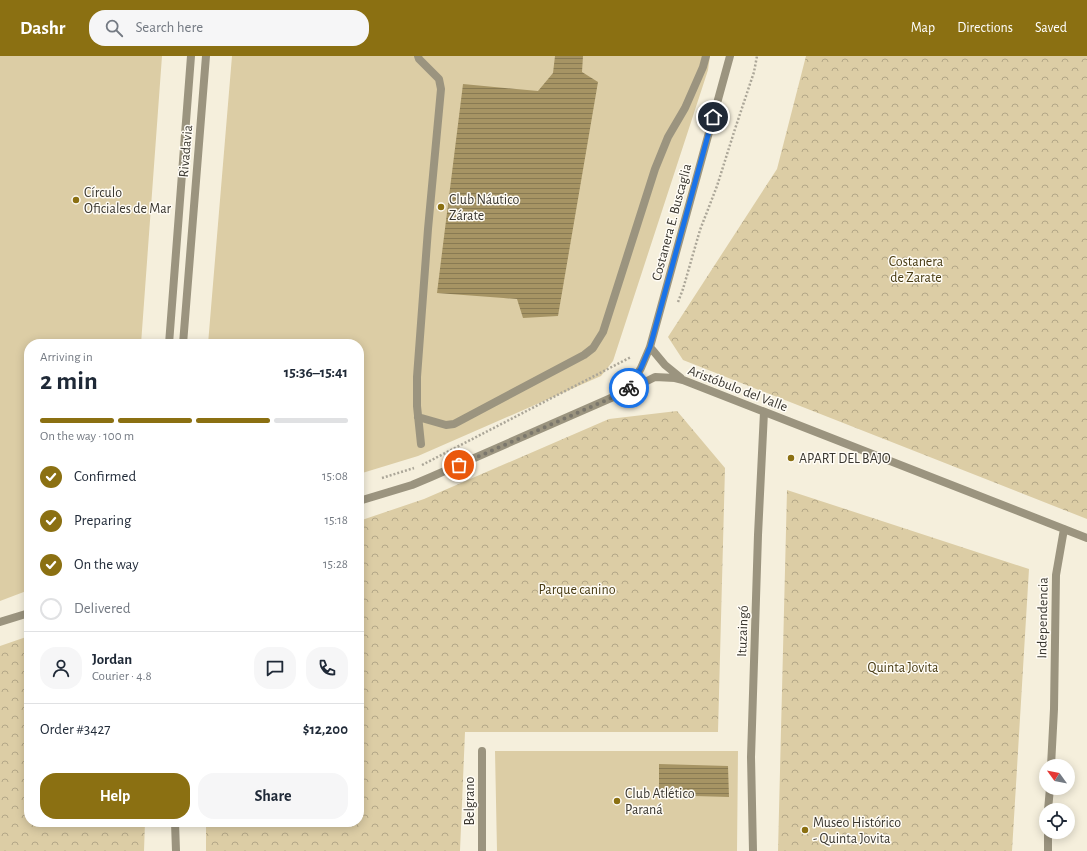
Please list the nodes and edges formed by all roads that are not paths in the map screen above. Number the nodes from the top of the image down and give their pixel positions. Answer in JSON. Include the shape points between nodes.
{"nodes":[{"id":1,"x":191,"y":56,"type":"edge"},
{"id":2,"x":206,"y":56,"type":"edge"},
{"id":3,"x":418,"y":56,"type":"edge"},
{"id":4,"x":706,"y":56,"type":"edge"},
{"id":5,"x":730,"y":56,"type":"edge"},
{"id":6,"x":169,"y":339,"type":"edge"},
{"id":7,"x":183,"y":339,"type":"edge"},
{"id":8,"x":650,"y":347,"type":"junction"},
{"id":9,"x":683,"y":380,"type":"junction"},
{"id":10,"x":627,"y":391,"type":"junction"},
{"id":11,"x":764,"y":412,"type":"junction"},
{"id":12,"x":418,"y":417,"type":"junction"},
{"id":13,"x":421,"y":444,"type":"dead end"},
{"id":14,"x":364,"y":499,"type":"edge"},
{"id":15,"x":1064,"y":529,"type":"junction"},
{"id":16,"x":1087,"y":538,"type":"edge"},
{"id":17,"x":24,"y":615,"type":"edge"},
{"id":18,"x":0,"y":622,"type":"edge"},
{"id":19,"x":482,"y":751,"type":"dead end"},
{"id":20,"x":1051,"y":759,"type":"edge"},
{"id":21,"x":175,"y":827,"type":"edge"},
{"id":22,"x":1048,"y":839,"type":"edge"},
{"id":23,"x":176,"y":851,"type":"edge"},
{"id":24,"x":482,"y":851,"type":"edge"},
{"id":25,"x":753,"y":851,"type":"edge"},
{"id":26,"x":1048,"y":851,"type":"edge"}],
"edges":[{"from":1,"to":6,"type":"street","name":"Rivadavia"},
{"from":2,"to":7,"type":"street","name":"Rivadavia"},
{"from":3,"to":12,"type":"street","via":[[439,79],[441,89],[417,377]]},
{"from":4,"to":12,"type":"street","via":[[685,108],[668,137],[655,169],[603,332],[592,348],[584,355],[454,424]]},
{"from":5,"to":8,"type":"street","name":"Costanera E. Buscaglia"},
{"from":8,"to":9,"type":"street","via":[[665,365]]},
{"from":8,"to":10,"type":"street","name":"Costanera E. Buscaglia"},
{"from":9,"to":10,"type":"street","name":"Aristóbulo del Valle","via":[[655,377]]},
{"from":9,"to":11,"type":"street","name":"Aristóbulo del Valle"},
{"from":10,"to":14,"type":"street","name":"Aristóbulo del Valle","via":[[431,478]]},
{"from":11,"to":15,"type":"street","name":"Aristóbulo del Valle"},
{"from":11,"to":25,"type":"street","name":"Ituzaingó","via":[[752,749]]},
{"from":12,"to":13,"type":"street"},
{"from":15,"to":16,"type":"street","name":"Aristóbulo del Valle"},
{"from":15,"to":20,"type":"street","name":"Independencia","via":[[1056,575]]},
{"from":17,"to":18,"type":"street"},
{"from":19,"to":24,"type":"street","name":"Belgrano"},
{"from":21,"to":23,"type":"street"},
{"from":22,"to":26,"type":"street"}]}
